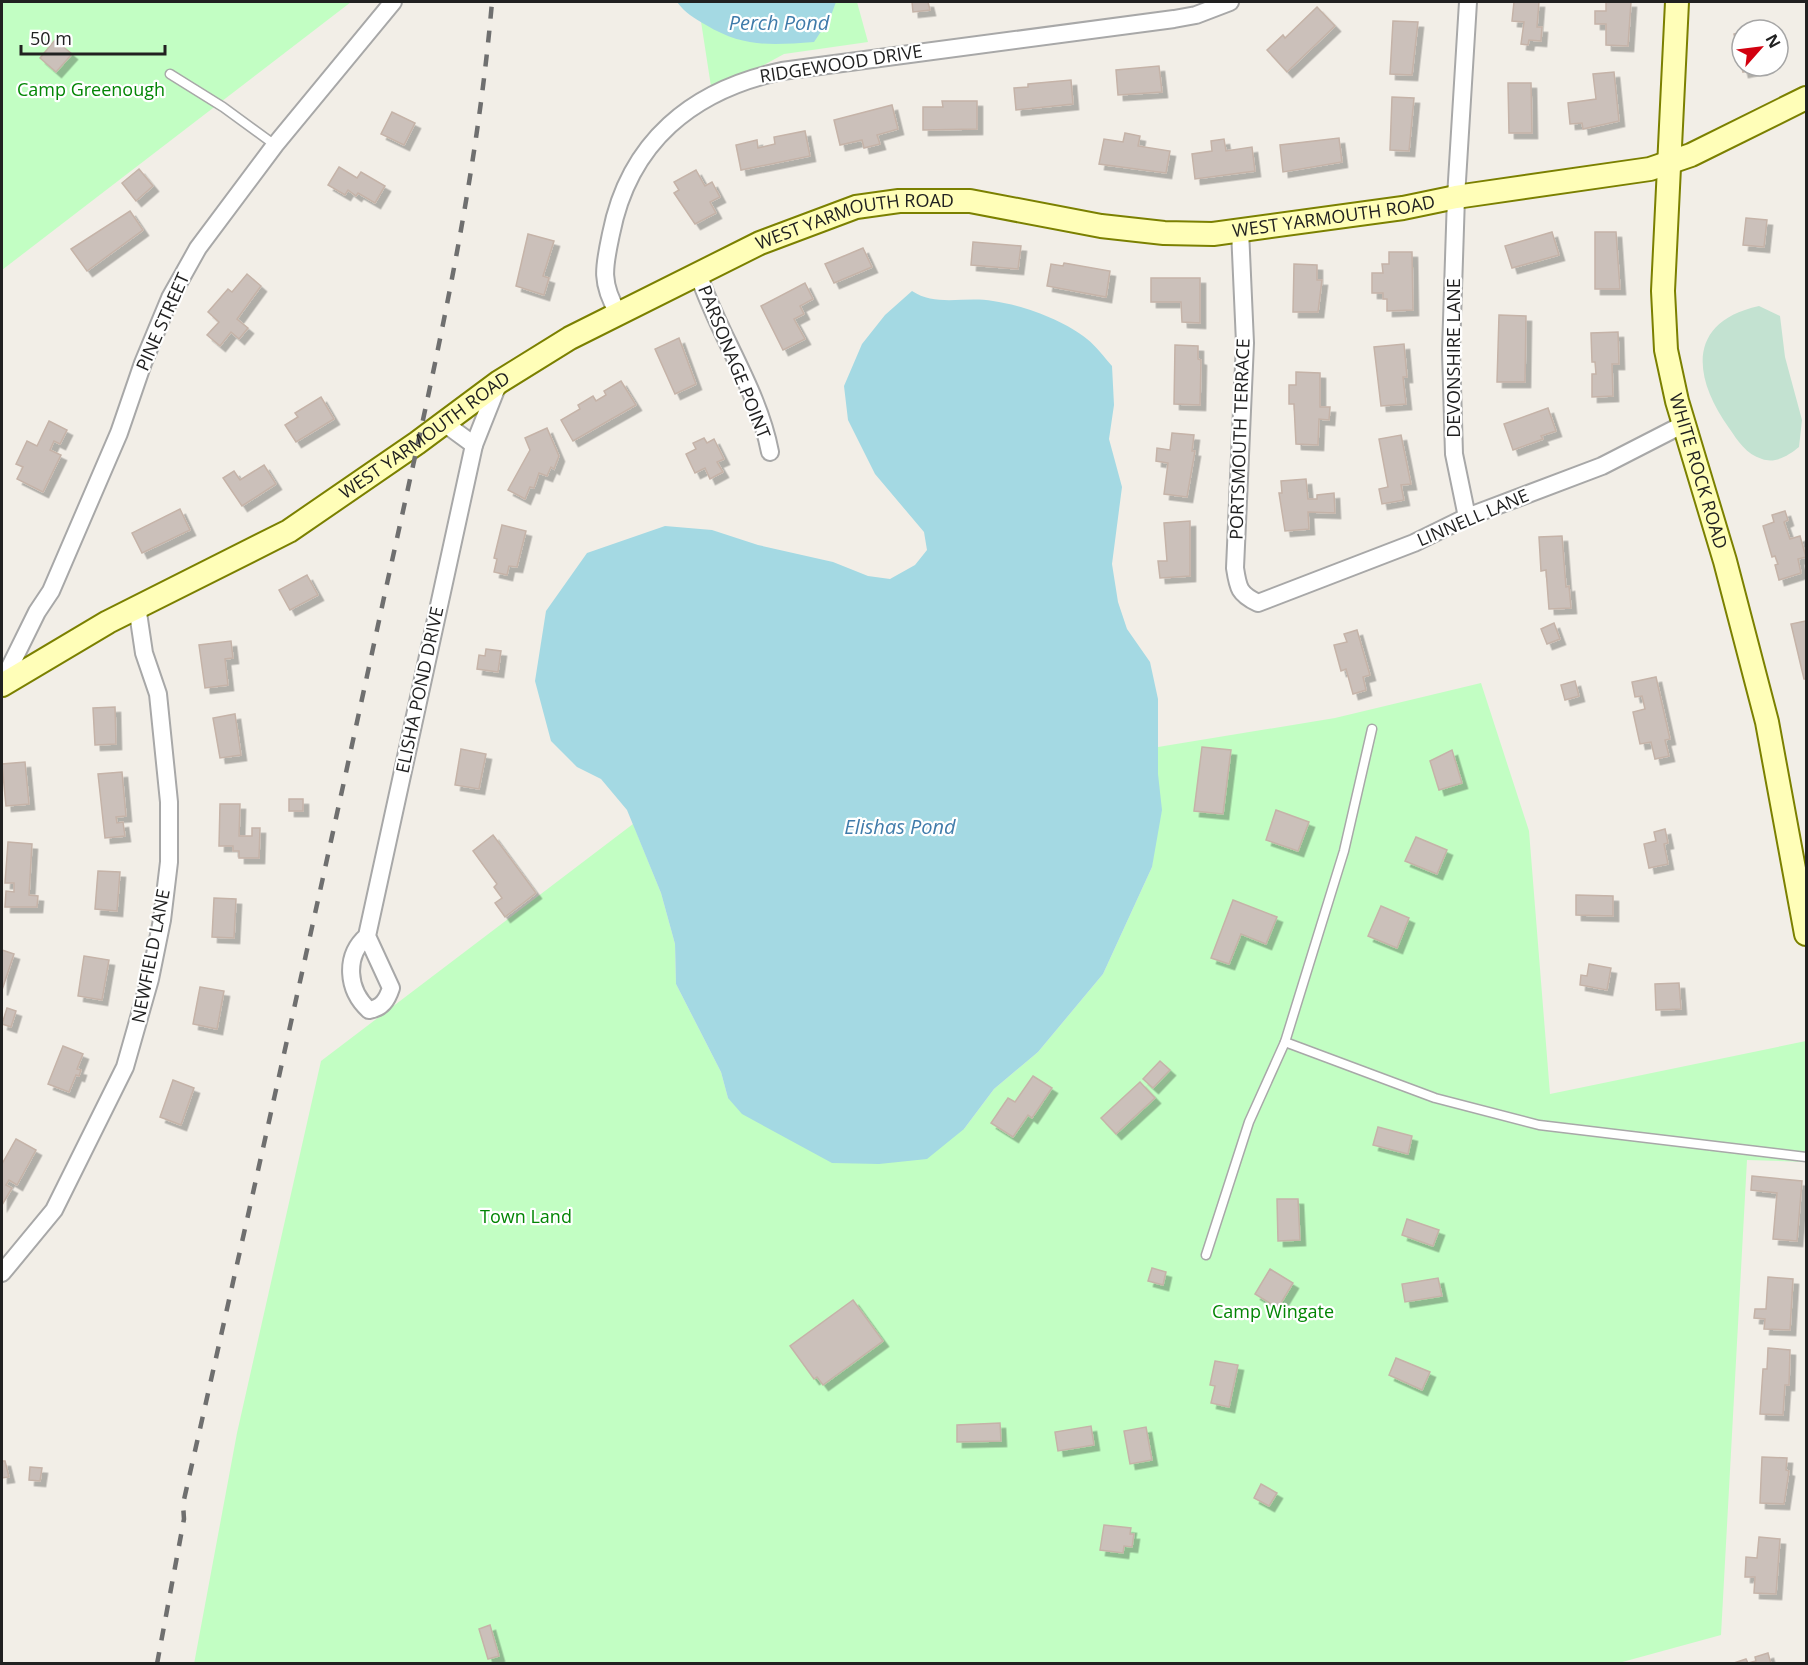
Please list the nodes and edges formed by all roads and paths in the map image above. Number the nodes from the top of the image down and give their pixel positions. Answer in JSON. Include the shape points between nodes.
{"nodes":[{"id":1,"x":393,"y":2,"type":"edge"},
{"id":2,"x":1230,"y":2,"type":"edge"},
{"id":3,"x":1468,"y":2,"type":"edge"},
{"id":4,"x":1677,"y":2,"type":"edge"},
{"id":5,"x":170,"y":74,"type":"dead end"},
{"id":6,"x":1806,"y":99,"type":"edge"},
{"id":7,"x":275,"y":145,"type":"junction"},
{"id":8,"x":1669,"y":163,"type":"junction"},
{"id":9,"x":1456,"y":198,"type":"junction"},
{"id":10,"x":1240,"y":230,"type":"junction"},
{"id":11,"x":698,"y":273,"type":"junction"},
{"id":12,"x":618,"y":313,"type":"junction"},
{"id":13,"x":499,"y":382,"type":"junction"},
{"id":14,"x":444,"y":423,"type":"junction"},
{"id":15,"x":1684,"y":424,"type":"junction"},
{"id":16,"x":474,"y":445,"type":"junction"},
{"id":17,"x":770,"y":452,"type":"dead end"},
{"id":18,"x":1467,"y":517,"type":"junction"},
{"id":19,"x":1258,"y":603,"type":"joint"},
{"id":20,"x":137,"y":606,"type":"junction"},
{"id":21,"x":2,"y":684,"type":"edge"},
{"id":22,"x":1372,"y":729,"type":"dead end"},
{"id":23,"x":1806,"y":934,"type":"edge"},
{"id":24,"x":367,"y":936,"type":"dead end"},
{"id":25,"x":1285,"y":1042,"type":"junction"},
{"id":26,"x":1806,"y":1156,"type":"edge"},
{"id":27,"x":1206,"y":1256,"type":"dead end"},
{"id":28,"x":2,"y":1273,"type":"edge"}],
"edges":[{"from":1,"to":7,"type":"street","name":"PINE STREET"},
{"from":2,"to":12,"type":"street","name":"RIDGEWOOD DRIVE","via":[[1174,19],[789,69],[746,80],[699,101],[683,111],[657,138],[626,183],[614,217],[604,272],[606,290]]},
{"from":3,"to":9,"type":"street","name":"DEVONSHIRE LANE"},
{"from":4,"to":8,"type":"main road","name":"WHITE ROCK ROAD"},
{"from":5,"to":7,"type":"lane"},
{"from":6,"to":8,"type":"main road","name":"WEST YARMOUTH ROAD"},
{"from":7,"to":21,"type":"street","name":"PINE STREET","via":[[198,248],[170,298],[119,434],[51,591]]},
{"from":8,"to":9,"type":"main road","name":"WEST YARMOUTH ROAD","via":[[1634,172]]},
{"from":8,"to":15,"type":"main road","name":"WHITE ROCK ROAD","via":[[1663,321],[1670,375]]},
{"from":9,"to":10,"type":"main road","name":"WEST YARMOUTH ROAD"},
{"from":9,"to":18,"type":"street","name":"DEVONSHIRE LANE","via":[[1451,351],[1454,454]]},
{"from":10,"to":11,"type":"main road","name":"WEST YARMOUTH ROAD","via":[[1164,233],[1101,226],[970,201],[899,201],[856,207],[813,222]]},
{"from":10,"to":19,"type":"street","name":"PORTSMOUTH TERRACE","via":[[1245,344],[1235,568],[1244,596]]},
{"from":11,"to":12,"type":"main road","name":"WEST YARMOUTH ROAD"},
{"from":11,"to":17,"type":"street","name":"PARSONAGE POINT","via":[[714,318],[761,417]]},
{"from":12,"to":13,"type":"main road","name":"WEST YARMOUTH ROAD"},
{"from":13,"to":14,"type":"main road","name":"WEST YARMOUTH ROAD"},
{"from":13,"to":16,"type":"street","name":"ELISHA POND DRIVE"},
{"from":14,"to":16,"type":"street"},
{"from":14,"to":20,"type":"main road","name":"WEST YARMOUTH ROAD","via":[[289,531]]},
{"from":15,"to":18,"type":"street","name":"LINNELL LANE","via":[[1602,466]]},
{"from":15,"to":23,"type":"main road","name":"WHITE ROCK ROAD","via":[[1759,688]]},
{"from":16,"to":24,"type":"street","name":"ELISHA POND DRIVE"},
{"from":18,"to":19,"type":"street","name":"LINNELL LANE","via":[[1414,543]]},
{"from":20,"to":21,"type":"main road","name":"WEST YARMOUTH ROAD"},
{"from":20,"to":28,"type":"street","name":"NEWFIELD LANE","via":[[144,653],[158,694],[169,802],[169,862],[162,920],[150,979],[124,1067],[54,1210]]},
{"from":22,"to":25,"type":"lane","via":[[1344,851]]},
{"from":25,"to":26,"type":"lane","via":[[1435,1098],[1539,1125]]},
{"from":25,"to":27,"type":"lane","via":[[1249,1122]]}]}
